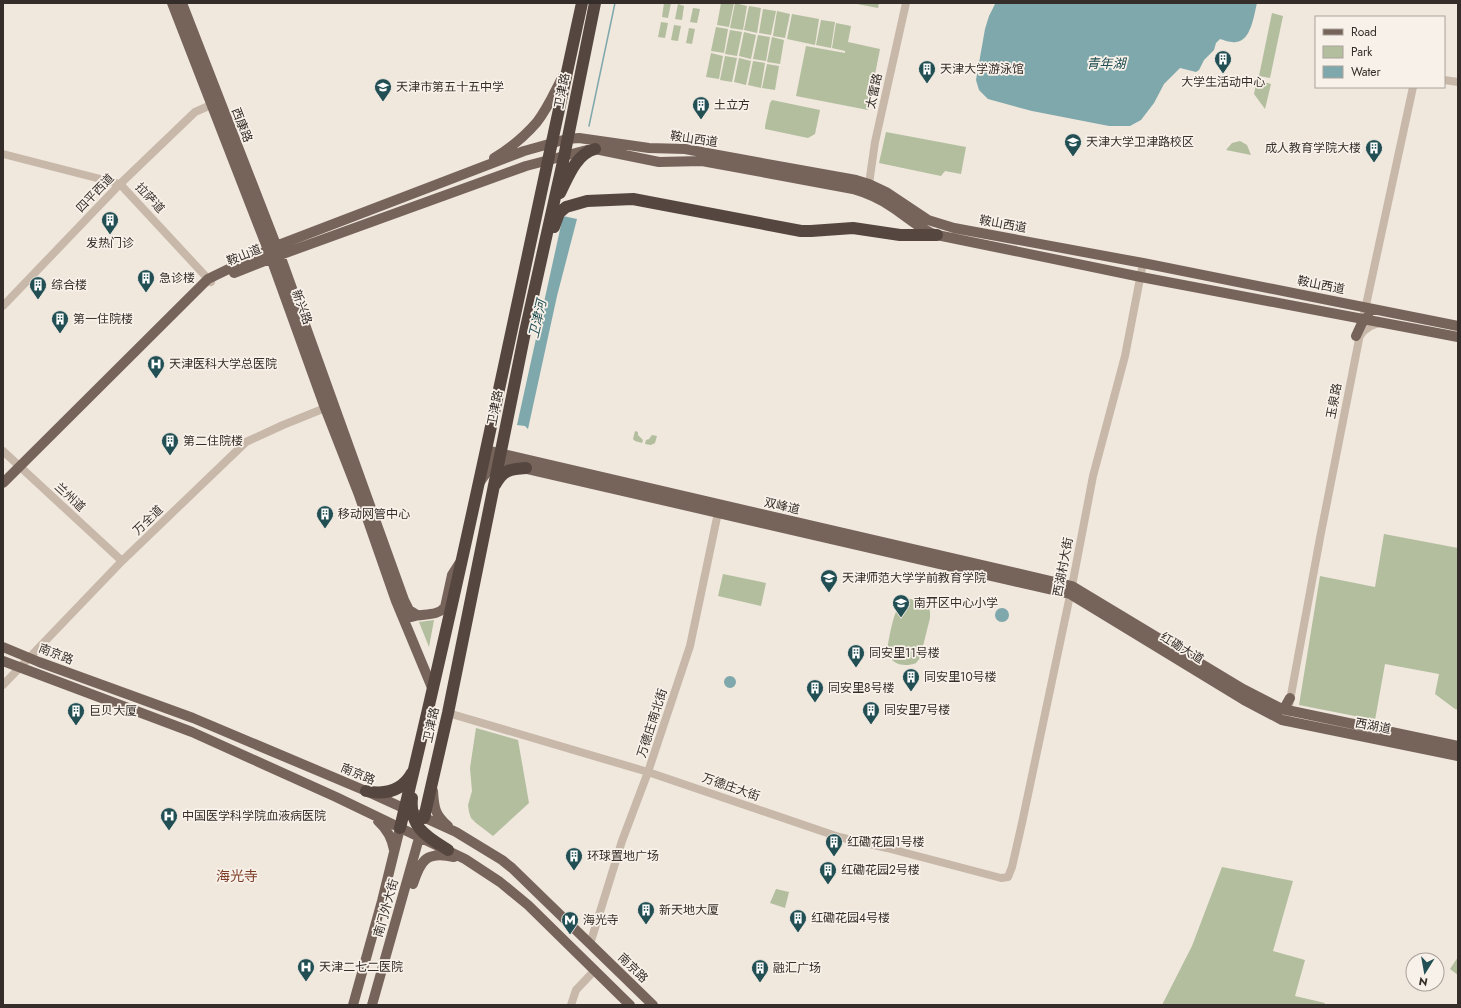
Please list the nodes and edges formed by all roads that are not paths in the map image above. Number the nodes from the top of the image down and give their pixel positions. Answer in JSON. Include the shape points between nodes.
{"nodes":[{"id":1,"x":172,"y":3,"type":"edge"},
{"id":2,"x":182,"y":3,"type":"edge"},
{"id":3,"x":582,"y":3,"type":"edge"},
{"id":4,"x":595,"y":3,"type":"edge"},
{"id":5,"x":906,"y":3,"type":"edge"},
{"id":6,"x":568,"y":68,"type":"junction"},
{"id":7,"x":1445,"y":80,"type":"edge"},
{"id":8,"x":1458,"y":82,"type":"edge"},
{"id":9,"x":1409,"y":88,"type":"edge"},
{"id":10,"x":1413,"y":88,"type":"edge"},
{"id":11,"x":211,"y":105,"type":"junction"},
{"id":12,"x":567,"y":139,"type":"junction"},
{"id":13,"x":552,"y":143,"type":"junction"},
{"id":14,"x":595,"y":149,"type":"junction"},
{"id":15,"x":3,"y":154,"type":"edge"},
{"id":16,"x":564,"y":157,"type":"junction"},
{"id":17,"x":548,"y":160,"type":"junction"},
{"id":18,"x":477,"y":169,"type":"junction"},
{"id":19,"x":120,"y":184,"type":"junction"},
{"id":20,"x":868,"y":184,"type":"junction"},
{"id":21,"x":549,"y":220,"type":"junction"},
{"id":22,"x":937,"y":235,"type":"junction"},
{"id":23,"x":273,"y":252,"type":"junction"},
{"id":24,"x":1143,"y":263,"type":"junction"},
{"id":25,"x":1141,"y":277,"type":"junction"},
{"id":26,"x":210,"y":280,"type":"junction"},
{"id":27,"x":534,"y":288,"type":"junction"},
{"id":28,"x":3,"y":306,"type":"edge"},
{"id":29,"x":1363,"y":307,"type":"junction"},
{"id":30,"x":1385,"y":311,"type":"junction"},
{"id":31,"x":1362,"y":320,"type":"junction"},
{"id":32,"x":1382,"y":323,"type":"junction"},
{"id":33,"x":1458,"y":326,"type":"edge"},
{"id":34,"x":1357,"y":336,"type":"junction"},
{"id":35,"x":1458,"y":337,"type":"edge"},
{"id":36,"x":329,"y":407,"type":"junction"},
{"id":37,"x":3,"y":451,"type":"edge"},
{"id":38,"x":485,"y":454,"type":"junction"},
{"id":39,"x":499,"y":458,"type":"junction"},
{"id":40,"x":527,"y":464,"type":"junction"},
{"id":41,"x":21,"y":468,"type":"junction"},
{"id":42,"x":3,"y":483,"type":"edge"},
{"id":43,"x":478,"y":486,"type":"junction"},
{"id":44,"x":492,"y":489,"type":"junction"},
{"id":45,"x":3,"y":490,"type":"edge"},
{"id":46,"x":719,"y":509,"type":"junction"},
{"id":47,"x":462,"y":559,"type":"junction"},
{"id":48,"x":122,"y":561,"type":"junction"},
{"id":49,"x":1071,"y":590,"type":"junction"},
{"id":50,"x":417,"y":615,"type":"junction"},
{"id":51,"x":404,"y":620,"type":"junction"},
{"id":52,"x":3,"y":647,"type":"edge"},
{"id":53,"x":29,"y":658,"type":"junction"},
{"id":54,"x":3,"y":661,"type":"edge"},
{"id":55,"x":20,"y":667,"type":"junction"},
{"id":56,"x":3,"y":685,"type":"edge"},
{"id":57,"x":433,"y":690,"type":"junction"},
{"id":58,"x":1252,"y":705,"type":"junction"},
{"id":59,"x":1286,"y":705,"type":"junction"},
{"id":60,"x":448,"y":713,"type":"junction"},
{"id":61,"x":1284,"y":721,"type":"junction"},
{"id":62,"x":1458,"y":746,"type":"edge"},
{"id":63,"x":1458,"y":756,"type":"edge"},
{"id":64,"x":416,"y":765,"type":"junction"},
{"id":65,"x":648,"y":772,"type":"junction"},
{"id":66,"x":434,"y":780,"type":"junction"},
{"id":67,"x":366,"y":791,"type":"junction"},
{"id":68,"x":358,"y":808,"type":"junction"},
{"id":69,"x":407,"y":811,"type":"junction"},
{"id":70,"x":416,"y":829,"type":"junction"},
{"id":71,"x":456,"y":832,"type":"junction"},
{"id":72,"x":448,"y":850,"type":"joint"},
{"id":73,"x":394,"y":854,"type":"junction"},
{"id":74,"x":466,"y":859,"type":"junction"},
{"id":75,"x":1008,"y":876,"type":"joint"},
{"id":76,"x":590,"y":944,"type":"junction"},
{"id":77,"x":383,"y":964,"type":"junction"},
{"id":78,"x":595,"y":970,"type":"junction"},
{"id":79,"x":354,"y":1005,"type":"edge"},
{"id":80,"x":372,"y":1005,"type":"edge"},
{"id":81,"x":571,"y":1005,"type":"edge"},
{"id":82,"x":630,"y":1005,"type":"edge"},
{"id":83,"x":652,"y":1005,"type":"edge"}],
"edges":[{"from":1,"to":11,"type":"main road","name":"新兴路"},
{"from":2,"to":23,"type":"main road","name":"西康路"},
{"from":3,"to":6,"type":"highway","name":"卫津路"},
{"from":4,"to":12,"type":"highway","name":"卫津路"},
{"from":5,"to":20,"type":"street","name":"太雷路"},
{"from":6,"to":13,"type":"highway","name":"卫津路"},
{"from":6,"to":18,"type":"main road","via":[[537,122],[500,155]]},
{"from":7,"to":8,"type":"street"},
{"from":9,"to":29,"type":"street"},
{"from":10,"to":29,"type":"street"},
{"from":11,"to":19,"type":"street","name":"四平西道","via":[[195,112]]},
{"from":11,"to":23,"type":"main road","name":"新兴路"},
{"from":12,"to":13,"type":"main road","name":"鞍山西道"},
{"from":12,"to":16,"type":"highway","name":"卫津路"},
{"from":12,"to":20,"type":"main road","name":"鞍山西道","via":[[579,138],[649,148],[684,149]]},
{"from":13,"to":17,"type":"highway","name":"卫津路"},
{"from":13,"to":18,"type":"main road","name":"鞍山道"},
{"from":14,"to":16,"type":"main road","name":"鞍山西道"},
{"from":14,"to":21,"type":"highway","via":[[583,154],[575,165]]},
{"from":14,"to":22,"type":"main road","name":"鞍山西道","via":[[659,162],[702,161],[852,190],[883,202]]},
{"from":15,"to":19,"type":"street","name":"拉萨道"},
{"from":16,"to":17,"type":"main road","name":"鞍山道"},
{"from":16,"to":21,"type":"highway","name":"卫津路"},
{"from":17,"to":23,"type":"main road","name":"鞍山道"},
{"from":17,"to":38,"type":"highway","name":"卫津路"},
{"from":18,"to":23,"type":"main road","name":"鞍山道"},
{"from":19,"to":26,"type":"street","name":"拉萨道"},
{"from":19,"to":28,"type":"street","name":"四平西道"},
{"from":20,"to":24,"type":"main road","name":"鞍山西道","via":[[938,224]]},
{"from":21,"to":27,"type":"highway","name":"卫津路"},
{"from":22,"to":25,"type":"main road","name":"鞍山西道"},
{"from":22,"to":27,"type":"highway","via":[[900,235],[853,228],[801,231],[632,199],[587,201],[566,207],[559,213],[544,267]]},
{"from":23,"to":26,"type":"main road","name":"鞍山道"},
{"from":23,"to":36,"type":"main road","name":"新兴路"},
{"from":24,"to":25,"type":"street","name":"西湖村大街"},
{"from":24,"to":29,"type":"main road","name":"鞍山西道"},
{"from":25,"to":31,"type":"main road","name":"鞍山西道"},
{"from":25,"to":49,"type":"street","name":"西湖村大街","via":[[1125,356],[1093,476]]},
{"from":26,"to":41,"type":"main road","name":"鞍山道"},
{"from":27,"to":39,"type":"highway","name":"卫津路"},
{"from":29,"to":30,"type":"main road","name":"鞍山西道"},
{"from":29,"to":31,"type":"street"},
{"from":30,"to":31,"type":"main road","via":[[1371,314]]},
{"from":30,"to":33,"type":"main road","name":"鞍山西道"},
{"from":31,"to":32,"type":"main road","name":"鞍山西道"},
{"from":31,"to":34,"type":"main road"},
{"from":32,"to":34,"type":"street","via":[[1369,326]]},
{"from":32,"to":35,"type":"main road","name":"鞍山西道"},
{"from":34,"to":59,"type":"street","name":"玉泉路"},
{"from":36,"to":48,"type":"street","name":"万全道","via":[[246,442]]},
{"from":36,"to":50,"type":"main road","via":[[370,504],[404,600],[409,610]]},
{"from":36,"to":51,"type":"main road","name":"新兴路"},
{"from":37,"to":41,"type":"street","name":"兰州道"},
{"from":38,"to":39,"type":"main road","name":"双峰道"},
{"from":38,"to":43,"type":"highway","name":"卫津路"},
{"from":39,"to":40,"type":"main road","name":"双峰道"},
{"from":39,"to":43,"type":"main road"},
{"from":39,"to":44,"type":"highway","name":"卫津路"},
{"from":40,"to":44,"type":"highway","via":[[504,473]]},
{"from":40,"to":46,"type":"main road","name":"双峰道"},
{"from":41,"to":42,"type":"main road","name":"鞍山道"},
{"from":41,"to":45,"type":"main road","name":"鞍山道"},
{"from":41,"to":48,"type":"street","name":"兰州道"},
{"from":43,"to":47,"type":"highway","name":"卫津路"},
{"from":44,"to":60,"type":"highway","name":"卫津路"},
{"from":46,"to":49,"type":"main road","name":"双峰道"},
{"from":46,"to":65,"type":"street","name":"万德庄南北街","via":[[690,646]]},
{"from":47,"to":50,"type":"main road","via":[[452,575],[445,607],[434,614]]},
{"from":47,"to":57,"type":"highway","name":"卫津路"},
{"from":48,"to":53,"type":"street","name":"万全道"},
{"from":49,"to":58,"type":"main road","name":"红磡大道"},
{"from":49,"to":59,"type":"main road","name":"红磡大道","via":[[1243,689],[1265,700]]},
{"from":49,"to":75,"type":"street","name":"西湖村大街","via":[[1022,823]]},
{"from":50,"to":51,"type":"main road"},
{"from":51,"to":57,"type":"main road","name":"卫津路"},
{"from":52,"to":53,"type":"main road","name":"南京路"},
{"from":53,"to":55,"type":"street","name":"万全道"},
{"from":53,"to":67,"type":"main road","name":"南京路","via":[[193,718]]},
{"from":54,"to":55,"type":"main road","name":"南京路"},
{"from":55,"to":56,"type":"street","name":"万全道"},
{"from":55,"to":68,"type":"main road","name":"南京路","via":[[192,732]]},
{"from":57,"to":64,"type":"highway","name":"卫津路"},
{"from":58,"to":59,"type":"main road","via":[[1272,711]]},
{"from":58,"to":61,"type":"main road","name":"红磡大道"},
{"from":59,"to":61,"type":"street","name":"玉泉路"},
{"from":59,"to":62,"type":"main road","name":"西湖道"},
{"from":60,"to":65,"type":"street","name":"万德庄大街"},
{"from":60,"to":66,"type":"highway","name":"卫津路"},
{"from":61,"to":63,"type":"main road","name":"西湖道"},
{"from":64,"to":67,"type":"highway","via":[[407,781],[397,790],[382,793]]},
{"from":64,"to":69,"type":"highway","name":"卫津路"},
{"from":65,"to":75,"type":"street","name":"万德庄大街","via":[[839,837],[1001,878]]},
{"from":65,"to":76,"type":"street","name":"万德庄南北街","via":[[622,841]]},
{"from":66,"to":70,"type":"highway","name":"卫津路"},
{"from":66,"to":71,"type":"main road","via":[[434,804],[437,815]]},
{"from":67,"to":69,"type":"main road","name":"南京路"},
{"from":68,"to":70,"type":"main road","name":"南京路"},
{"from":68,"to":73,"type":"main road","via":[[387,830]]},
{"from":69,"to":70,"type":"highway","name":"卫津路"},
{"from":69,"to":70,"type":"main road","name":"南京路"},
{"from":70,"to":71,"type":"main road","name":"南京路"},
{"from":70,"to":72,"type":"highway"},
{"from":70,"to":73,"type":"main road","name":"南门外大街"},
{"from":70,"to":77,"type":"main road","name":"南门外大街","via":[[414,860]]},
{"from":71,"to":76,"type":"main road","name":"南京路","via":[[512,868]]},
{"from":72,"to":74,"type":"main road"},
{"from":73,"to":79,"type":"main road","name":"南门外大街"},
{"from":74,"to":77,"type":"main road","via":[[437,854],[422,862],[414,879],[398,936]]},
{"from":74,"to":78,"type":"main road","via":[[528,905]]},
{"from":76,"to":83,"type":"main road","name":"南京路"},
{"from":77,"to":80,"type":"main road","name":"南门外大街"},
{"from":78,"to":81,"type":"street","via":[[576,990]]},
{"from":78,"to":82,"type":"main road"}]}
